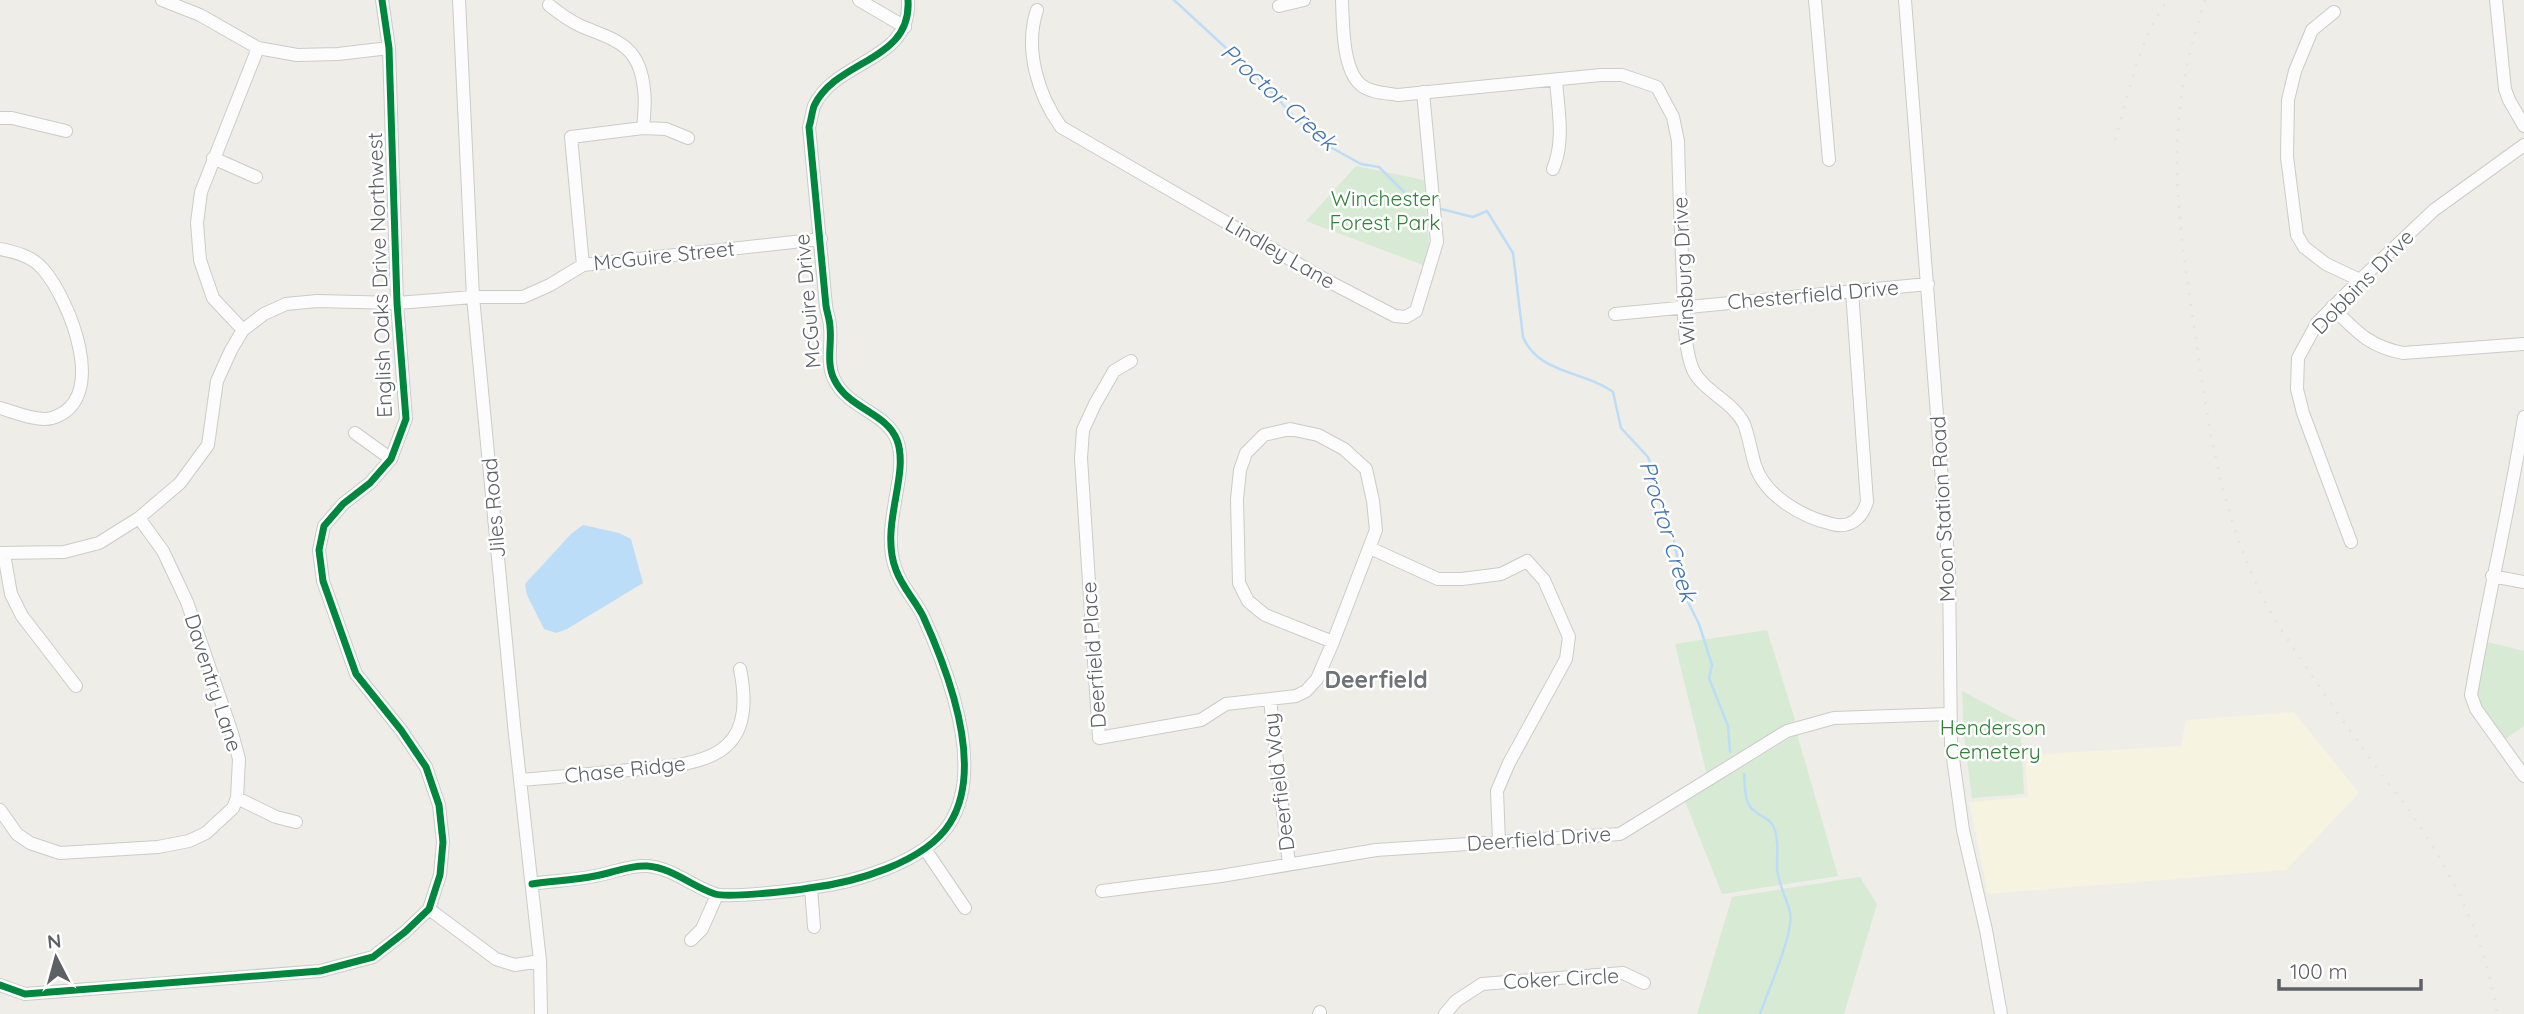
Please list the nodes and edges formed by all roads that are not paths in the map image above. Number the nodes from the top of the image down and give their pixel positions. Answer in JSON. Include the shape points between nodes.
{"nodes":[{"id":1,"x":162,"y":0,"type":"edge"},
{"id":2,"x":382,"y":0,"type":"edge"},
{"id":3,"x":459,"y":0,"type":"edge"},
{"id":4,"x":859,"y":0,"type":"edge"},
{"id":5,"x":908,"y":0,"type":"edge"},
{"id":6,"x":1304,"y":0,"type":"edge"},
{"id":7,"x":1342,"y":0,"type":"edge"},
{"id":8,"x":1815,"y":0,"type":"edge"},
{"id":9,"x":1905,"y":0,"type":"edge"},
{"id":10,"x":2496,"y":0,"type":"edge"},
{"id":11,"x":549,"y":5,"type":"dead end"},
{"id":12,"x":1279,"y":5,"type":"dead end"},
{"id":13,"x":1037,"y":10,"type":"dead end"},
{"id":14,"x":2334,"y":12,"type":"dead end"},
{"id":15,"x":905,"y":27,"type":"junction"},
{"id":16,"x":258,"y":48,"type":"junction"},
{"id":17,"x":389,"y":48,"type":"junction"},
{"id":18,"x":1556,"y":80,"type":"junction"},
{"id":19,"x":1423,"y":92,"type":"junction"},
{"id":20,"x":0,"y":118,"type":"edge"},
{"id":21,"x":2524,"y":126,"type":"edge"},
{"id":22,"x":643,"y":128,"type":"junction"},
{"id":23,"x":66,"y":131,"type":"dead end"},
{"id":24,"x":688,"y":138,"type":"dead end"},
{"id":25,"x":2524,"y":145,"type":"edge"},
{"id":26,"x":213,"y":159,"type":"junction"},
{"id":27,"x":1829,"y":160,"type":"dead end"},
{"id":28,"x":1553,"y":169,"type":"dead end"},
{"id":29,"x":256,"y":177,"type":"dead end"},
{"id":30,"x":821,"y":239,"type":"junction"},
{"id":31,"x":0,"y":248,"type":"edge"},
{"id":32,"x":583,"y":265,"type":"junction"},
{"id":33,"x":2360,"y":280,"type":"junction"},
{"id":34,"x":1928,"y":284,"type":"junction"},
{"id":35,"x":1853,"y":291,"type":"junction"},
{"id":36,"x":473,"y":297,"type":"junction"},
{"id":37,"x":397,"y":303,"type":"junction"},
{"id":38,"x":1684,"y":307,"type":"junction"},
{"id":39,"x":2332,"y":307,"type":"junction"},
{"id":40,"x":1615,"y":314,"type":"dead end"},
{"id":41,"x":243,"y":330,"type":"junction"},
{"id":42,"x":2524,"y":344,"type":"edge"},
{"id":43,"x":1131,"y":361,"type":"dead end"},
{"id":44,"x":0,"y":408,"type":"edge"},
{"id":45,"x":2524,"y":418,"type":"edge"},
{"id":46,"x":355,"y":433,"type":"dead end"},
{"id":47,"x":391,"y":459,"type":"junction"},
{"id":48,"x":139,"y":519,"type":"junction"},
{"id":49,"x":2351,"y":542,"type":"dead end"},
{"id":50,"x":1370,"y":548,"type":"junction"},
{"id":51,"x":2,"y":554,"type":"edge"},
{"id":52,"x":2492,"y":576,"type":"junction"},
{"id":53,"x":2524,"y":582,"type":"edge"},
{"id":54,"x":1333,"y":642,"type":"junction"},
{"id":55,"x":740,"y":669,"type":"dead end"},
{"id":56,"x":76,"y":686,"type":"dead end"},
{"id":57,"x":1270,"y":700,"type":"junction"},
{"id":58,"x":1948,"y":714,"type":"junction"},
{"id":59,"x":2524,"y":776,"type":"edge"},
{"id":60,"x":521,"y":780,"type":"junction"},
{"id":61,"x":237,"y":798,"type":"junction"},
{"id":62,"x":0,"y":810,"type":"edge"},
{"id":63,"x":296,"y":822,"type":"dead end"},
{"id":64,"x":1499,"y":842,"type":"junction"},
{"id":65,"x":925,"y":849,"type":"junction"},
{"id":66,"x":1289,"y":864,"type":"junction"},
{"id":67,"x":532,"y":884,"type":"junction"},
{"id":68,"x":811,"y":888,"type":"junction"},
{"id":69,"x":1102,"y":891,"type":"dead end"},
{"id":70,"x":717,"y":895,"type":"junction"},
{"id":71,"x":965,"y":908,"type":"dead end"},
{"id":72,"x":429,"y":909,"type":"junction"},
{"id":73,"x":814,"y":927,"type":"dead end"},
{"id":74,"x":691,"y":940,"type":"dead end"},
{"id":75,"x":540,"y":961,"type":"junction"},
{"id":76,"x":1644,"y":983,"type":"dead end"},
{"id":77,"x":0,"y":985,"type":"edge"},
{"id":78,"x":541,"y":1014,"type":"edge"},
{"id":79,"x":1445,"y":1014,"type":"edge"},
{"id":80,"x":2001,"y":1014,"type":"edge"}],
"edges":[{"from":1,"to":16,"type":"street","via":[[200,15]]},
{"from":2,"to":17,"type":"street","name":"English Oaks Drive Northwest"},
{"from":3,"to":36,"type":"street","name":"Jiles Road"},
{"from":4,"to":15,"type":"street"},
{"from":5,"to":15,"type":"street"},
{"from":6,"to":12,"type":"street"},
{"from":7,"to":19,"type":"street","name":"Winsburg Drive","via":[[1348,58],[1360,84],[1378,92]]},
{"from":8,"to":27,"type":"street"},
{"from":9,"to":34,"type":"street","name":"Moon Station Road"},
{"from":10,"to":21,"type":"street","via":[[2505,89]]},
{"from":11,"to":22,"type":"street","via":[[633,53],[644,90]]},
{"from":13,"to":19,"type":"street","name":"Lindley Lane","via":[[1031,27],[1032,52],[1040,88],[1061,127],[1395,316],[1406,317],[1416,311],[1437,242]]},
{"from":14,"to":33,"type":"street","via":[[2312,30],[2295,71],[2288,100],[2287,157],[2300,241],[2326,264]]},
{"from":15,"to":30,"type":"street","name":"McGuire Drive","via":[[884,51],[832,83],[815,105],[809,128]]},
{"from":16,"to":17,"type":"street","via":[[297,55]]},
{"from":16,"to":26,"type":"street"},
{"from":17,"to":37,"type":"street","name":"English Oaks Drive Northwest"},
{"from":18,"to":19,"type":"street","name":"Winsburg Drive"},
{"from":18,"to":28,"type":"street","via":[[1560,142]]},
{"from":18,"to":38,"type":"street","name":"Winsburg Drive","via":[[1622,75],[1657,87],[1673,117],[1678,141]]},
{"from":20,"to":23,"type":"street"},
{"from":22,"to":24,"type":"street","via":[[666,129]]},
{"from":22,"to":32,"type":"street","via":[[571,136]]},
{"from":25,"to":33,"type":"street","name":"Dobbins Drive","via":[[2434,210]]},
{"from":26,"to":29,"type":"street"},
{"from":26,"to":41,"type":"street","via":[[198,213],[200,260],[213,298]]},
{"from":30,"to":32,"type":"street","name":"McGuire Street"},
{"from":30,"to":65,"type":"street","name":"McGuire Drive","via":[[832,376],[848,398],[880,419],[897,439],[899,468],[890,549],[951,688],[965,755],[962,796],[949,824]]},
{"from":31,"to":44,"type":"street","via":[[19,252],[41,267],[60,294],[72,322],[83,374],[80,395],[51,419]]},
{"from":32,"to":36,"type":"street","name":"McGuire Street","via":[[523,297]]},
{"from":33,"to":39,"type":"street","name":"Dobbins Drive"},
{"from":34,"to":35,"type":"street","name":"Chesterfield Drive"},
{"from":34,"to":58,"type":"street","name":"Moon Station Road","via":[[1949,570]]},
{"from":35,"to":38,"type":"street","name":"Chesterfield Drive"},
{"from":35,"to":38,"type":"street","name":"Winsburg Drive","via":[[1867,502],[1861,515],[1838,526],[1770,492],[1737,413],[1694,371]]},
{"from":36,"to":37,"type":"street","name":"McGuire Street"},
{"from":36,"to":60,"type":"street","name":"Jiles Road"},
{"from":37,"to":41,"type":"street","name":"McGuire Street","via":[[286,304]]},
{"from":37,"to":47,"type":"street","name":"English Oaks Drive Northwest","via":[[406,419]]},
{"from":38,"to":40,"type":"street","name":"Chesterfield Drive"},
{"from":39,"to":42,"type":"street","via":[[2368,342],[2403,354]]},
{"from":39,"to":49,"type":"street","name":"Dobbins Drive","via":[[2301,351],[2297,389]]},
{"from":41,"to":48,"type":"street","via":[[217,381],[208,445],[180,483]]},
{"from":43,"to":57,"type":"street","name":"Deerfield Place","via":[[1114,371],[1083,429],[1099,738],[1201,720],[1226,704]]},
{"from":45,"to":52,"type":"street"},
{"from":46,"to":47,"type":"street"},
{"from":47,"to":72,"type":"street","name":"English Oaks Drive Northwest","via":[[324,526],[319,550],[323,581],[356,674],[426,767],[439,805],[440,875]]},
{"from":48,"to":51,"type":"street","via":[[99,543],[76,549]]},
{"from":48,"to":61,"type":"street","name":"Daventry Lane","via":[[163,551],[187,602],[239,759]]},
{"from":50,"to":54,"type":"street","name":"Deerfield Place"},
{"from":50,"to":54,"type":"street","name":"Deerfield Place","via":[[1376,530],[1366,469],[1344,450],[1318,435],[1290,429],[1264,435],[1246,453],[1237,499],[1239,583],[1248,601],[1265,615]]},
{"from":50,"to":64,"type":"street","via":[[1438,579],[1501,574],[1527,561],[1545,580],[1569,637],[1566,659],[1497,791]]},
{"from":51,"to":56,"type":"street","via":[[11,594],[22,616]]},
{"from":52,"to":53,"type":"street"},
{"from":52,"to":59,"type":"street","via":[[2471,695]]},
{"from":54,"to":57,"type":"street","name":"Deerfield Place","via":[[1317,679],[1306,691]]},
{"from":55,"to":60,"type":"street","name":"Chase Ridge","via":[[745,692],[737,731],[708,759],[680,766]]},
{"from":57,"to":66,"type":"street","name":"Deerfield Way"},
{"from":58,"to":64,"type":"street","name":"Deerfield Drive","via":[[1823,720],[1779,734],[1620,834]]},
{"from":58,"to":80,"type":"street","name":"Moon Station Road","via":[[1963,830]]},
{"from":60,"to":67,"type":"street","name":"Jiles Road"},
{"from":61,"to":62,"type":"street","via":[[222,818],[189,841],[60,853],[17,834]]},
{"from":61,"to":63,"type":"street"},
{"from":64,"to":66,"type":"street","name":"Deerfield Drive","via":[[1376,850]]},
{"from":65,"to":68,"type":"street","name":"McGuire Drive","via":[[868,876]]},
{"from":65,"to":71,"type":"street"},
{"from":66,"to":69,"type":"street","name":"Deerfield Drive"},
{"from":67,"to":70,"type":"street","via":[[649,866],[673,872]]},
{"from":67,"to":75,"type":"street","name":"Jiles Road"},
{"from":68,"to":70,"type":"street","name":"McGuire Drive"},
{"from":68,"to":73,"type":"street"},
{"from":70,"to":74,"type":"street","via":[[702,929]]},
{"from":72,"to":75,"type":"street","via":[[496,959],[515,965]]},
{"from":72,"to":77,"type":"street","name":"English Oaks Drive Northwest","via":[[373,957],[320,971],[24,994]]},
{"from":75,"to":78,"type":"street","name":"Jiles Road"},
{"from":76,"to":79,"type":"street","name":"Coker Circle","via":[[1623,973],[1482,984]]}]}
